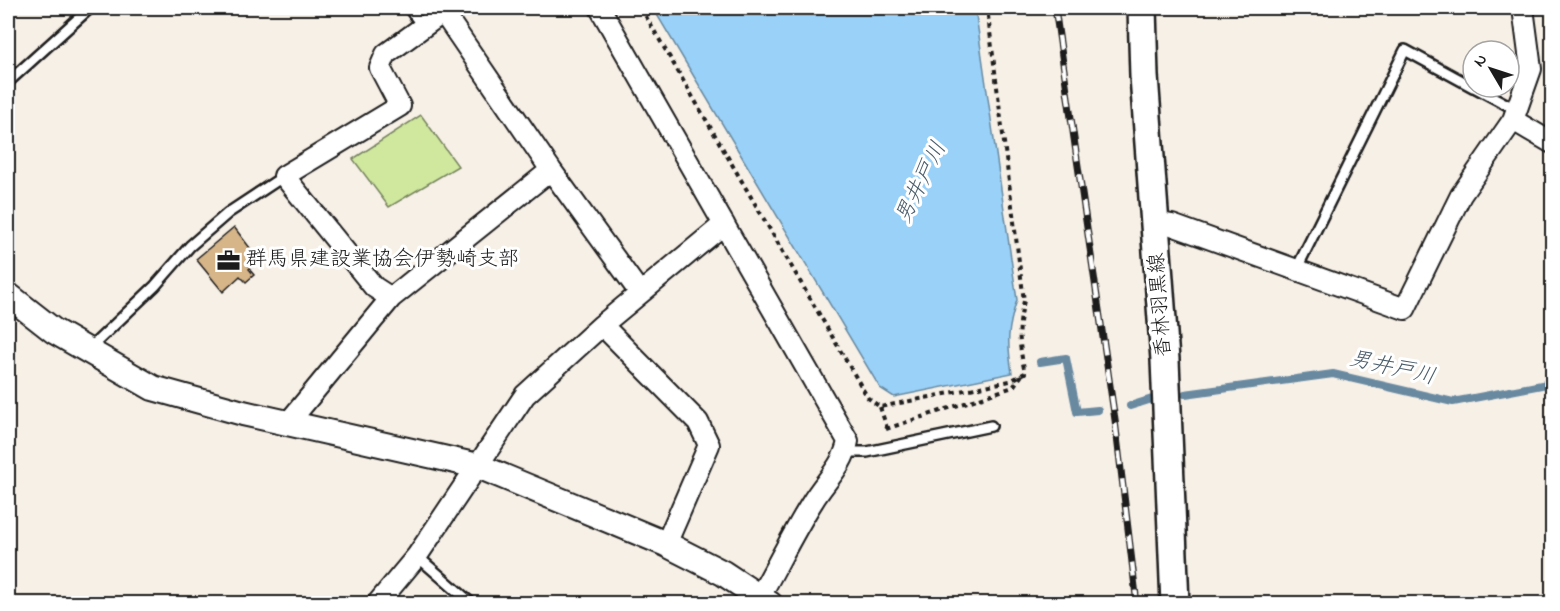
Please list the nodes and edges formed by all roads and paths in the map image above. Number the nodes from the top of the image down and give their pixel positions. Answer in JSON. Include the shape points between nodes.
{"nodes":[{"id":1,"x":90,"y":8,"type":"edge"},
{"id":2,"x":409,"y":8,"type":"edge"},
{"id":3,"x":600,"y":8,"type":"edge"},
{"id":4,"x":641,"y":8,"type":"edge"},
{"id":5,"x":987,"y":8,"type":"edge"},
{"id":6,"x":1142,"y":8,"type":"edge"},
{"id":7,"x":1523,"y":8,"type":"edge"},
{"id":8,"x":446,"y":10,"type":"edge"},
{"id":9,"x":423,"y":27,"type":"junction"},
{"id":10,"x":1461,"y":80,"type":"edge"},
{"id":11,"x":8,"y":82,"type":"edge"},
{"id":12,"x":1491,"y":99,"type":"edge"},
{"id":13,"x":1515,"y":115,"type":"junction"},
{"id":14,"x":1552,"y":143,"type":"edge"},
{"id":15,"x":551,"y":170,"type":"junction"},
{"id":16,"x":284,"y":176,"type":"junction"},
{"id":17,"x":1155,"y":222,"type":"junction"},
{"id":18,"x":724,"y":224,"type":"junction"},
{"id":19,"x":1296,"y":270,"type":"junction"},
{"id":20,"x":640,"y":293,"type":"junction"},
{"id":21,"x":8,"y":295,"type":"edge"},
{"id":22,"x":391,"y":298,"type":"junction"},
{"id":23,"x":602,"y":325,"type":"junction"},
{"id":24,"x":88,"y":350,"type":"junction"},
{"id":25,"x":1025,"y":373,"type":"junction"},
{"id":26,"x":880,"y":407,"type":"junction"},
{"id":27,"x":288,"y":423,"type":"junction"},
{"id":28,"x":991,"y":426,"type":"dead end"},
{"id":29,"x":888,"y":428,"type":"junction"},
{"id":30,"x":847,"y":446,"type":"junction"},
{"id":31,"x":477,"y":466,"type":"junction"},
{"id":32,"x":666,"y":544,"type":"junction"},
{"id":33,"x":417,"y":556,"type":"junction"},
{"id":34,"x":756,"y":597,"type":"edge"},
{"id":35,"x":377,"y":603,"type":"edge"},
{"id":36,"x":472,"y":603,"type":"edge"},
{"id":37,"x":1175,"y":603,"type":"edge"}],
"edges":[{"from":1,"to":11,"type":"lane"},
{"from":2,"to":9,"type":"lane"},
{"from":3,"to":18,"type":"street"},
{"from":4,"to":26,"type":"path","via":[[868,398]]},
{"from":5,"to":25,"type":"path","via":[[1024,301],[1018,340]]},
{"from":6,"to":17,"type":"main road","name":"香林羽黒線"},
{"from":7,"to":13,"type":"street","via":[[1531,69]]},
{"from":8,"to":9,"type":"street"},
{"from":8,"to":15,"type":"street"},
{"from":9,"to":16,"type":"street","via":[[386,54],[381,68],[399,106]]},
{"from":10,"to":19,"type":"lane","via":[[1405,50]]},
{"from":12,"to":13,"type":"lane"},
{"from":13,"to":14,"type":"street"},
{"from":13,"to":19,"type":"street","via":[[1461,195],[1405,309]]},
{"from":15,"to":20,"type":"street"},
{"from":15,"to":22,"type":"street"},
{"from":16,"to":22,"type":"street","via":[[374,286]]},
{"from":16,"to":24,"type":"lane","via":[[228,213],[190,246],[155,286]]},
{"from":17,"to":19,"type":"street"},
{"from":17,"to":37,"type":"main road","name":"香林羽黒線"},
{"from":18,"to":20,"type":"street"},
{"from":18,"to":30,"type":"street"},
{"from":20,"to":23,"type":"street"},
{"from":21,"to":24,"type":"street","via":[[54,331]]},
{"from":22,"to":27,"type":"street"},
{"from":23,"to":31,"type":"street","via":[[525,395]]},
{"from":23,"to":32,"type":"street","via":[[698,422],[709,445]]},
{"from":24,"to":27,"type":"street","via":[[153,388]]},
{"from":25,"to":26,"type":"path","via":[[1010,381]]},
{"from":25,"to":29,"type":"path","via":[[1013,387]]},
{"from":26,"to":29,"type":"path"},
{"from":27,"to":31,"type":"street"},
{"from":28,"to":30,"type":"lane","via":[[867,452]]},
{"from":29,"to":30,"type":"path"},
{"from":30,"to":34,"type":"street","via":[[839,466],[806,512]]},
{"from":31,"to":32,"type":"street"},
{"from":31,"to":33,"type":"street"},
{"from":32,"to":34,"type":"street","via":[[723,573]]},
{"from":33,"to":35,"type":"street"},
{"from":33,"to":36,"type":"lane"}]}
